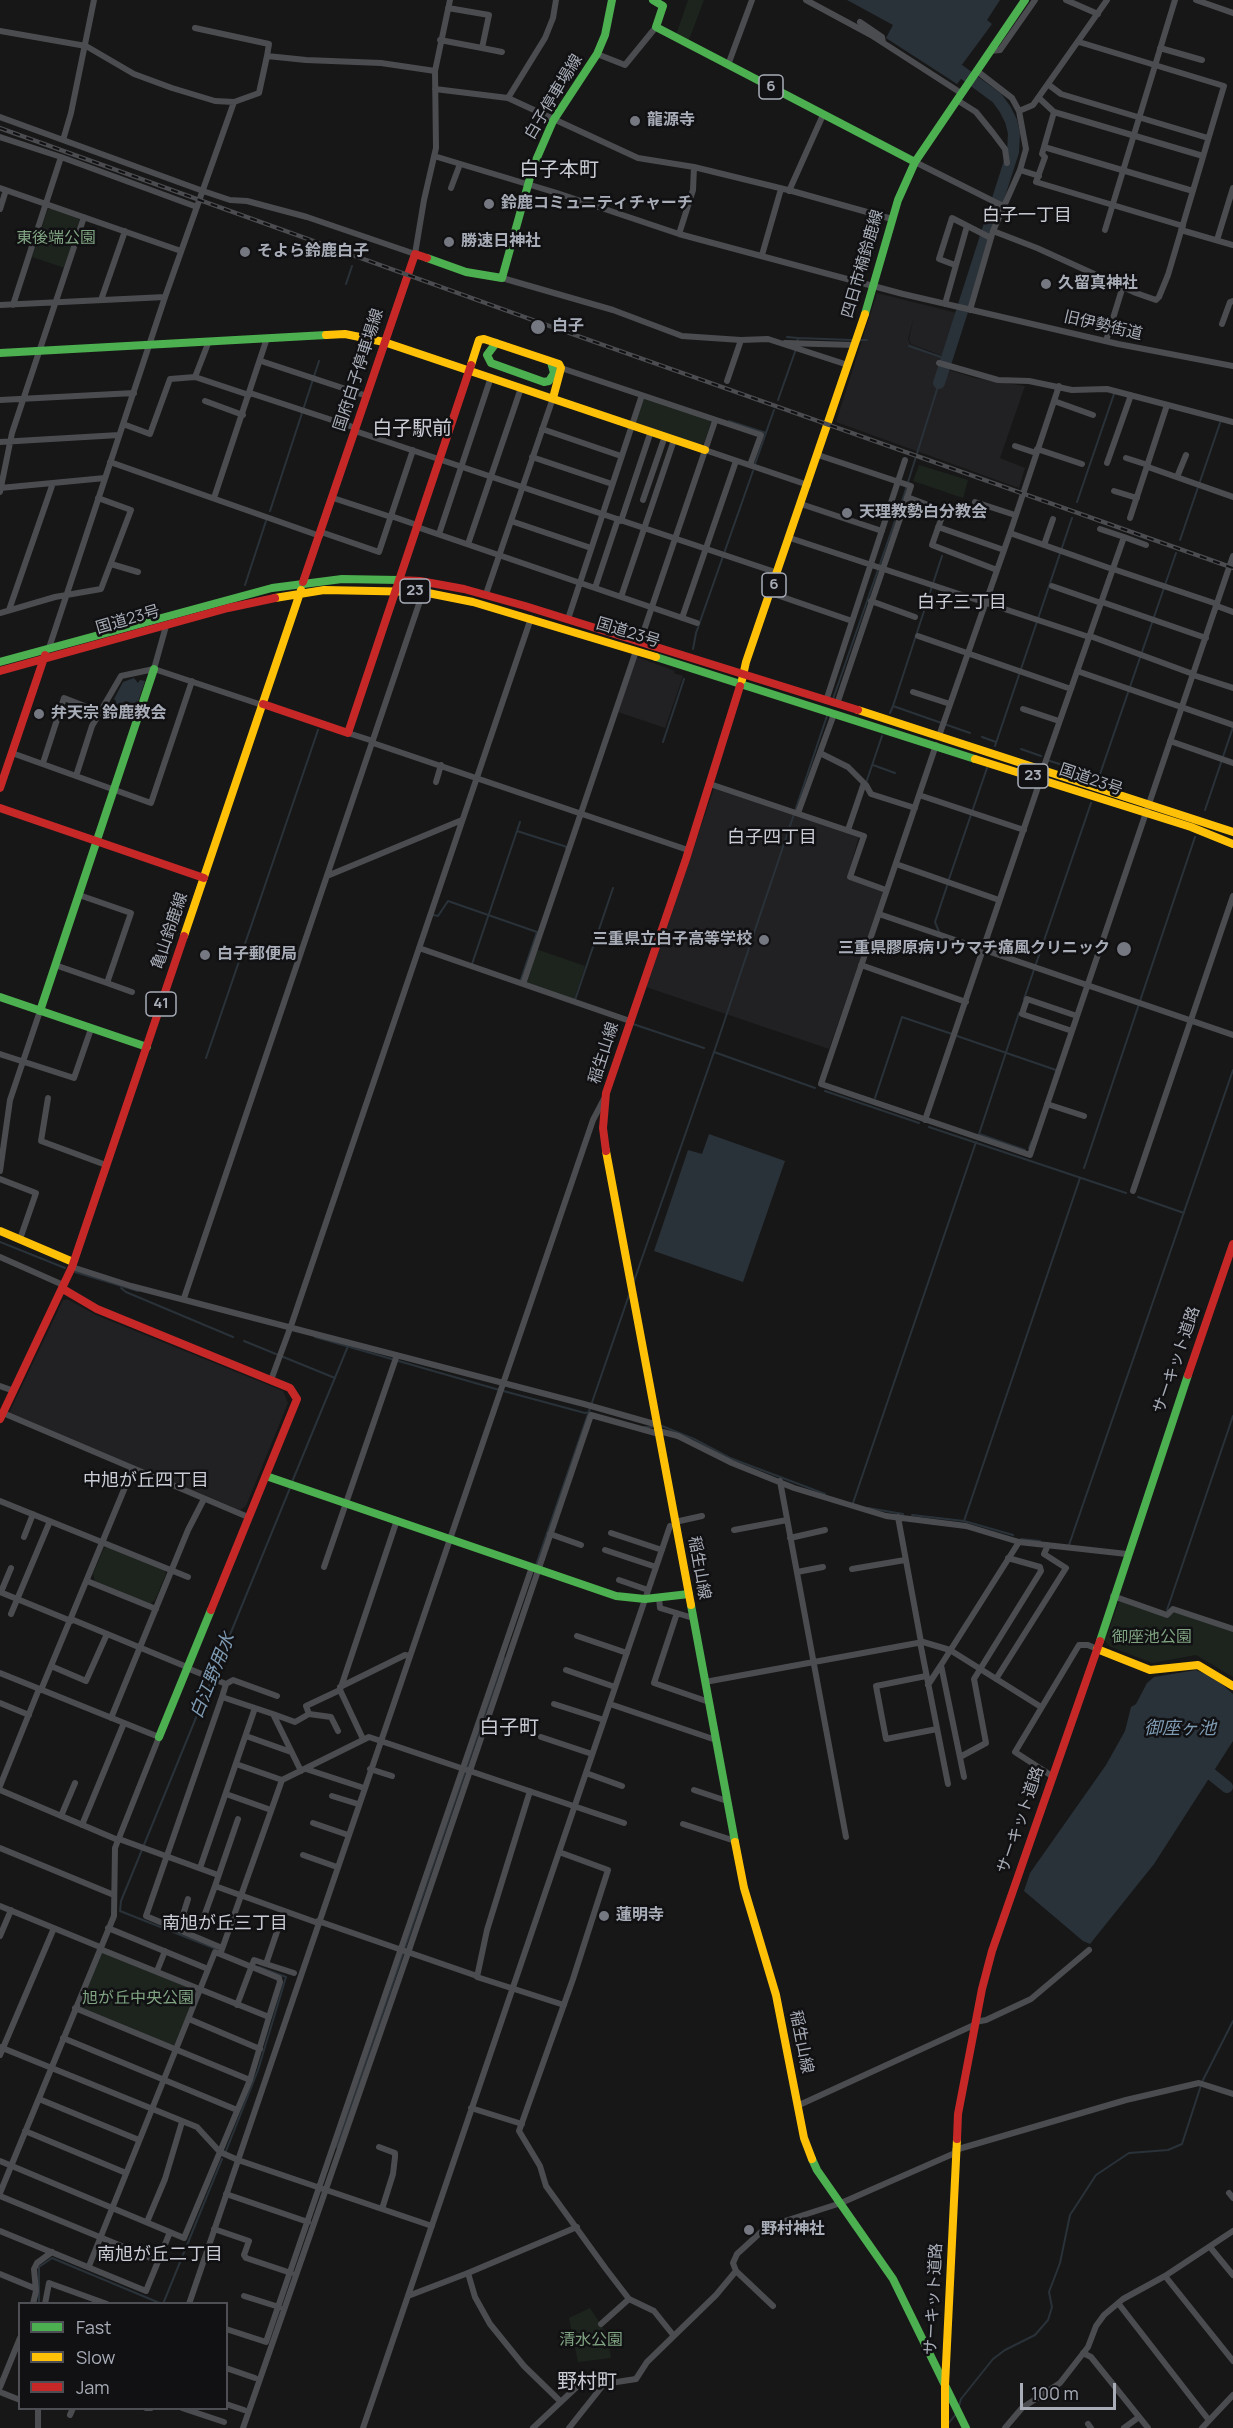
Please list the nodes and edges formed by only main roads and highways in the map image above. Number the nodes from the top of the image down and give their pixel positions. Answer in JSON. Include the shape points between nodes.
{"nodes":[{"id":1,"x":612,"y":0,"type":"edge"},
{"id":2,"x":653,"y":0,"type":"edge"},
{"id":3,"x":1025,"y":0,"type":"edge"},
{"id":4,"x":915,"y":162,"type":"junction"},
{"id":5,"x":415,"y":254,"type":"joint"},
{"id":6,"x":384,"y":342,"type":"junction"},
{"id":7,"x":496,"y":343,"type":"junction"},
{"id":8,"x":0,"y":353,"type":"edge"},
{"id":9,"x":551,"y":362,"type":"junction"},
{"id":10,"x":469,"y":370,"type":"junction"},
{"id":11,"x":552,"y":398,"type":"junction"},
{"id":12,"x":705,"y":450,"type":"road end"},
{"id":13,"x":399,"y":579,"type":"junction"},
{"id":14,"x":303,"y":582,"type":"junction"},
{"id":15,"x":395,"y":590,"type":"junction"},
{"id":16,"x":300,"y":594,"type":"junction"},
{"id":17,"x":49,"y":648,"type":"junction"},
{"id":18,"x":43,"y":660,"type":"junction"},
{"id":19,"x":0,"y":662,"type":"edge"},
{"id":20,"x":154,"y":669,"type":"road end"},
{"id":21,"x":0,"y":671,"type":"edge"},
{"id":22,"x":744,"y":675,"type":"junction"},
{"id":23,"x":740,"y":686,"type":"junction"},
{"id":24,"x":263,"y":704,"type":"junction"},
{"id":25,"x":831,"y":708,"type":"junction"},
{"id":26,"x":1042,"y":774,"type":"junction"},
{"id":27,"x":0,"y":788,"type":"edge"},
{"id":28,"x":0,"y":808,"type":"edge"},
{"id":29,"x":1233,"y":832,"type":"edge"},
{"id":30,"x":98,"y":841,"type":"junction"},
{"id":31,"x":1233,"y":844,"type":"edge"},
{"id":32,"x":204,"y":878,"type":"junction"},
{"id":33,"x":0,"y":997,"type":"edge"},
{"id":34,"x":40,"y":1011,"type":"junction"},
{"id":35,"x":147,"y":1047,"type":"junction"},
{"id":36,"x":0,"y":1231,"type":"edge"},
{"id":37,"x":1233,"y":1244,"type":"edge"},
{"id":38,"x":73,"y":1264,"type":"junction"},
{"id":39,"x":62,"y":1287,"type":"junction"},
{"id":40,"x":1,"y":1416,"type":"edge"},
{"id":41,"x":266,"y":1476,"type":"junction"},
{"id":42,"x":689,"y":1594,"type":"junction"},
{"id":43,"x":1097,"y":1649,"type":"junction"},
{"id":44,"x":1233,"y":1686,"type":"edge"},
{"id":45,"x":159,"y":1737,"type":"road end"},
{"id":46,"x":945,"y":2385,"type":"junction"},
{"id":47,"x":945,"y":2425,"type":"edge"},
{"id":48,"x":966,"y":2428,"type":"edge"}],
"edges":[{"from":1,"to":5,"type":"main road","name":"白子停車場線","via":[[597,54],[553,121],[527,183],[502,278],[466,272]]},
{"from":2,"to":4,"type":"main road","number":"6","via":[[663,6],[656,27]]},
{"from":3,"to":4,"type":"main road","name":"四日市楠鈴鹿線"},
{"from":4,"to":22,"type":"main road","name":"四日市楠鈴鹿線","number":"6","via":[[901,191],[874,286]]},
{"from":5,"to":6,"type":"main road","name":"国府白子停車場線"},
{"from":6,"to":8,"type":"main road","via":[[345,334]]},
{"from":6,"to":10,"type":"main road"},
{"from":6,"to":14,"type":"main road","name":"国府白子停車場線"},
{"from":7,"to":9,"type":"main road"},
{"from":7,"to":9,"type":"main road","via":[[487,355],[491,363],[544,382],[554,373]]},
{"from":7,"to":10,"type":"main road","via":[[479,340]]},
{"from":9,"to":11,"type":"main road","via":[[561,368]]},
{"from":10,"to":11,"type":"main road"},
{"from":10,"to":13,"type":"main road"},
{"from":11,"to":12,"type":"main road"},
{"from":13,"to":14,"type":"main road","name":"国道23号","number":"23"},
{"from":13,"to":15,"type":"main road"},
{"from":13,"to":22,"type":"main road","name":"国道23号","number":"23","via":[[486,594]]},
{"from":14,"to":16,"type":"main road","name":"亀山鈴鹿線","number":"41"},
{"from":14,"to":17,"type":"main road","name":"国道23号","number":"23"},
{"from":15,"to":16,"type":"main road","name":"国道23号","number":"23"},
{"from":15,"to":23,"type":"main road","name":"国道23号","number":"23","via":[[473,602]]},
{"from":15,"to":24,"type":"main road","via":[[348,733]]},
{"from":16,"to":18,"type":"main road","name":"国道23号","number":"23","via":[[228,608]]},
{"from":16,"to":24,"type":"main road","name":"亀山鈴鹿線","number":"41"},
{"from":17,"to":18,"type":"main road"},
{"from":17,"to":19,"type":"main road","name":"国道23号","number":"23"},
{"from":18,"to":21,"type":"main road","name":"国道23号","number":"23"},
{"from":18,"to":27,"type":"main road"},
{"from":20,"to":30,"type":"main road"},
{"from":22,"to":23,"type":"main road","name":"四日市楠鈴鹿線","number":"6"},
{"from":22,"to":25,"type":"main road","name":"国道23号","number":"23"},
{"from":23,"to":25,"type":"main road","name":"国道23号","number":"23"},
{"from":23,"to":42,"type":"main road","name":"稲生山線","via":[[606,1094],[603,1128],[673,1524]]},
{"from":24,"to":32,"type":"main road","name":"亀山鈴鹿線","number":"41"},
{"from":25,"to":26,"type":"main road","name":"国道23号","number":"23"},
{"from":26,"to":29,"type":"main road","name":"国道23号","number":"23","via":[[1150,803]]},
{"from":26,"to":31,"type":"main road","name":"国道23号","number":"23"},
{"from":28,"to":30,"type":"main road"},
{"from":30,"to":32,"type":"main road"},
{"from":30,"to":34,"type":"main road"},
{"from":32,"to":35,"type":"main road","name":"亀山鈴鹿線","number":"41"},
{"from":33,"to":34,"type":"main road"},
{"from":34,"to":35,"type":"main road"},
{"from":35,"to":38,"type":"main road","name":"亀山鈴鹿線","number":"41"},
{"from":36,"to":38,"type":"main road"},
{"from":37,"to":43,"type":"main road","name":"サーキット道路"},
{"from":38,"to":39,"type":"main road","name":"亀山鈴鹿線","number":"41"},
{"from":39,"to":40,"type":"main road","name":"亀山鈴鹿線","number":"41"},
{"from":39,"to":41,"type":"main road","via":[[97,1309],[290,1388],[297,1399]]},
{"from":41,"to":42,"type":"main road","via":[[616,1596],[645,1599]]},
{"from":41,"to":45,"type":"main road"},
{"from":42,"to":46,"type":"main road","name":"稲生山線","via":[[744,1888],[776,1995],[804,2138],[813,2161],[893,2278]]},
{"from":43,"to":44,"type":"main road","via":[[1150,1670],[1198,1665]]},
{"from":43,"to":46,"type":"main road","name":"サーキット道路","via":[[992,1951],[974,2024],[955,2151]]},
{"from":46,"to":47,"type":"main road","name":"サーキット道路"},
{"from":46,"to":48,"type":"main road","name":"稲生山線"}]}
